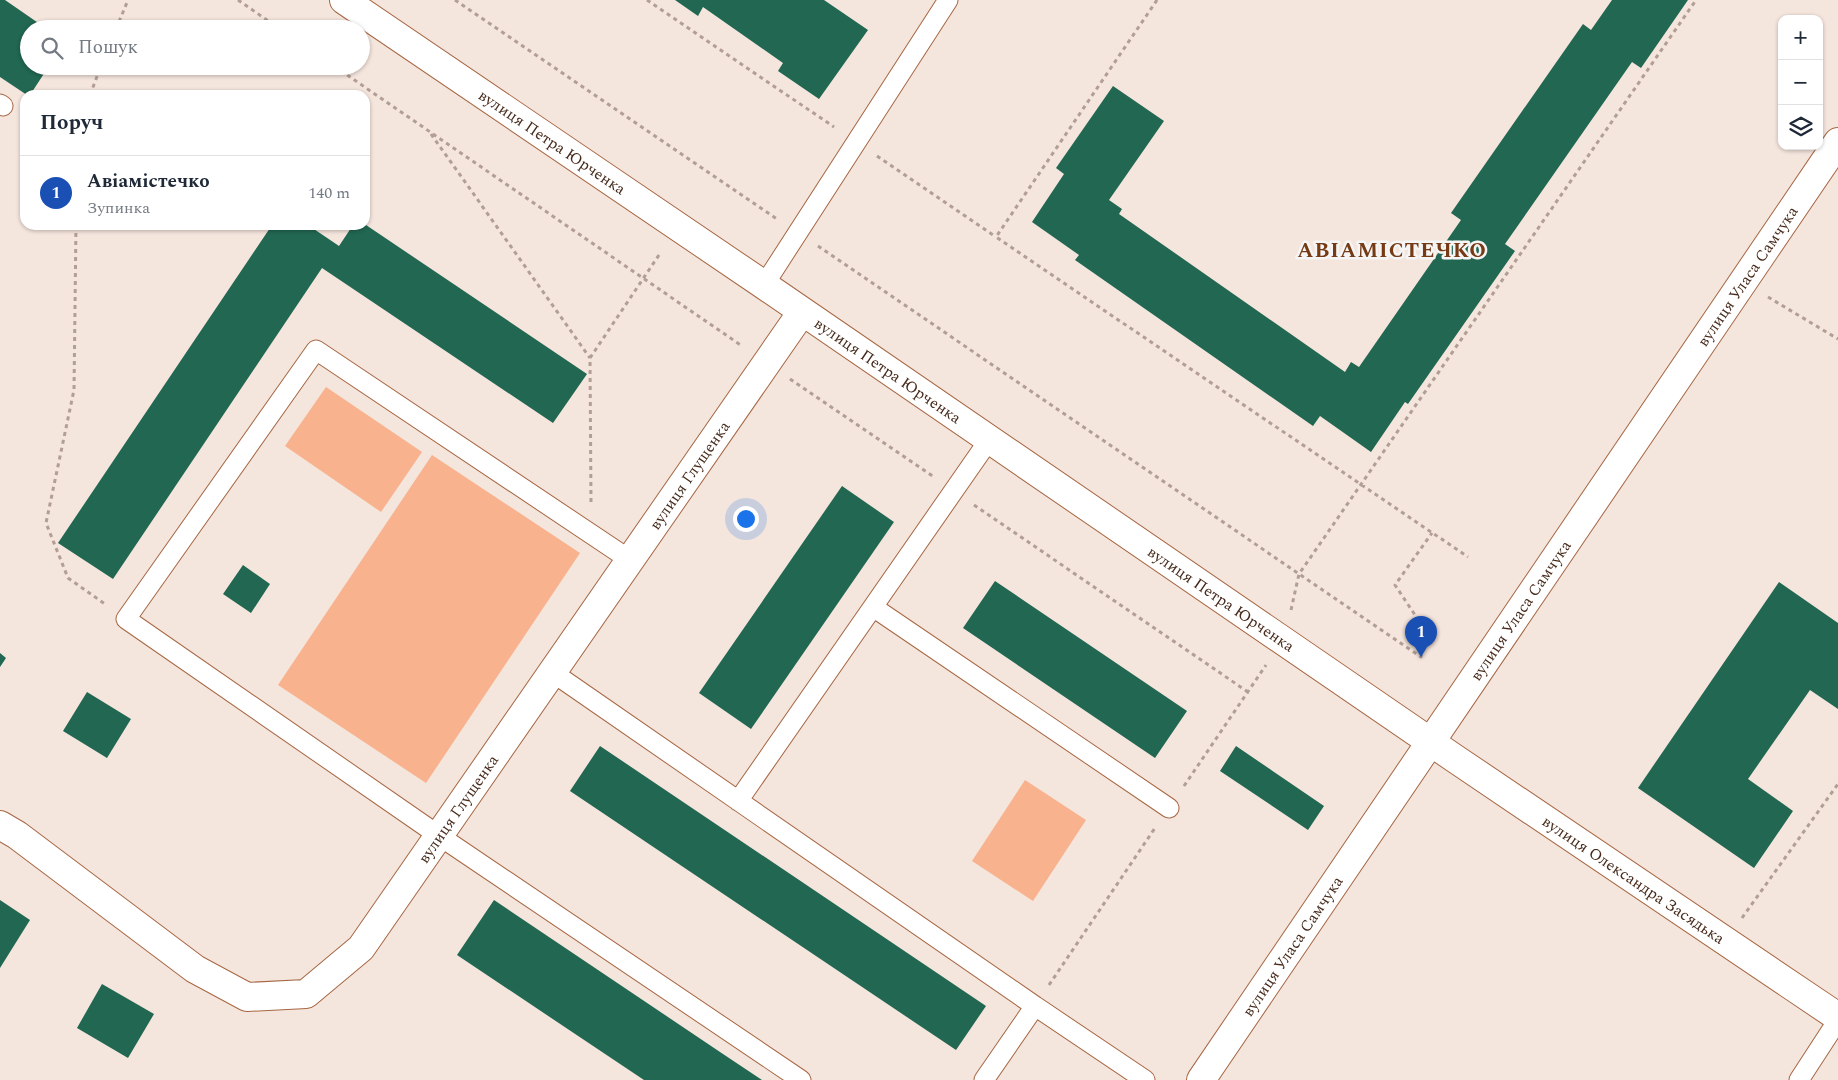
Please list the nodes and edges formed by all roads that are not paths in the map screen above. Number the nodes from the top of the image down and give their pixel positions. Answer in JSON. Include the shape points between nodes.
{"nodes":[{"id":1,"x":344,"y":0,"type":"edge"},
{"id":2,"x":948,"y":0,"type":"edge"},
{"id":3,"x":1838,"y":142,"type":"edge"},
{"id":4,"x":764,"y":285,"type":"junction"},
{"id":5,"x":802,"y":312,"type":"junction"},
{"id":6,"x":989,"y":440,"type":"junction"},
{"id":7,"x":630,"y":560,"type":"junction"},
{"id":8,"x":873,"y":607,"type":"junction"},
{"id":9,"x":552,"y":672,"type":"junction"},
{"id":10,"x":1431,"y":742,"type":"junction"},
{"id":11,"x":738,"y":801,"type":"junction"},
{"id":12,"x":1168,"y":808,"type":"dead end"},
{"id":13,"x":0,"y":824,"type":"edge"},
{"id":14,"x":438,"y":835,"type":"junction"},
{"id":15,"x":1034,"y":1006,"type":"junction"},
{"id":16,"x":1838,"y":1018,"type":"edge"},
{"id":17,"x":801,"y":1080,"type":"edge"},
{"id":18,"x":984,"y":1080,"type":"edge"},
{"id":19,"x":1144,"y":1080,"type":"edge"},
{"id":20,"x":1201,"y":1080,"type":"edge"},
{"id":21,"x":1799,"y":1080,"type":"edge"}],
"edges":[{"from":1,"to":4,"type":"street","name":"вулиця Петра Юрченка"},
{"from":2,"to":4,"type":"lane"},
{"from":3,"to":10,"type":"street","name":"вулиця Уласа Самчука"},
{"from":4,"to":5,"type":"street","name":"вулиця Петра Юрченка"},
{"from":5,"to":6,"type":"street","name":"вулиця Петра Юрченка"},
{"from":5,"to":7,"type":"street","name":"вулиця Глущенка"},
{"from":6,"to":8,"type":"lane"},
{"from":6,"to":10,"type":"street","name":"вулиця Петра Юрченка"},
{"from":7,"to":9,"type":"street","name":"вулиця Глущенка"},
{"from":7,"to":14,"type":"lane","via":[[316,350],[126,619]]},
{"from":8,"to":11,"type":"lane"},
{"from":8,"to":12,"type":"lane"},
{"from":9,"to":11,"type":"lane"},
{"from":9,"to":14,"type":"street","name":"вулиця Глущенка"},
{"from":10,"to":16,"type":"street","name":"вулиця Олександра Засядька"},
{"from":10,"to":20,"type":"street","name":"вулиця Уласа Самчука"},
{"from":11,"to":15,"type":"lane"},
{"from":13,"to":14,"type":"street","name":"вулиця Глущенка","via":[[195,970],[248,997],[306,994],[361,948]]},
{"from":14,"to":17,"type":"lane"},
{"from":15,"to":18,"type":"lane"},
{"from":15,"to":19,"type":"lane"},
{"from":16,"to":21,"type":"lane"}]}
